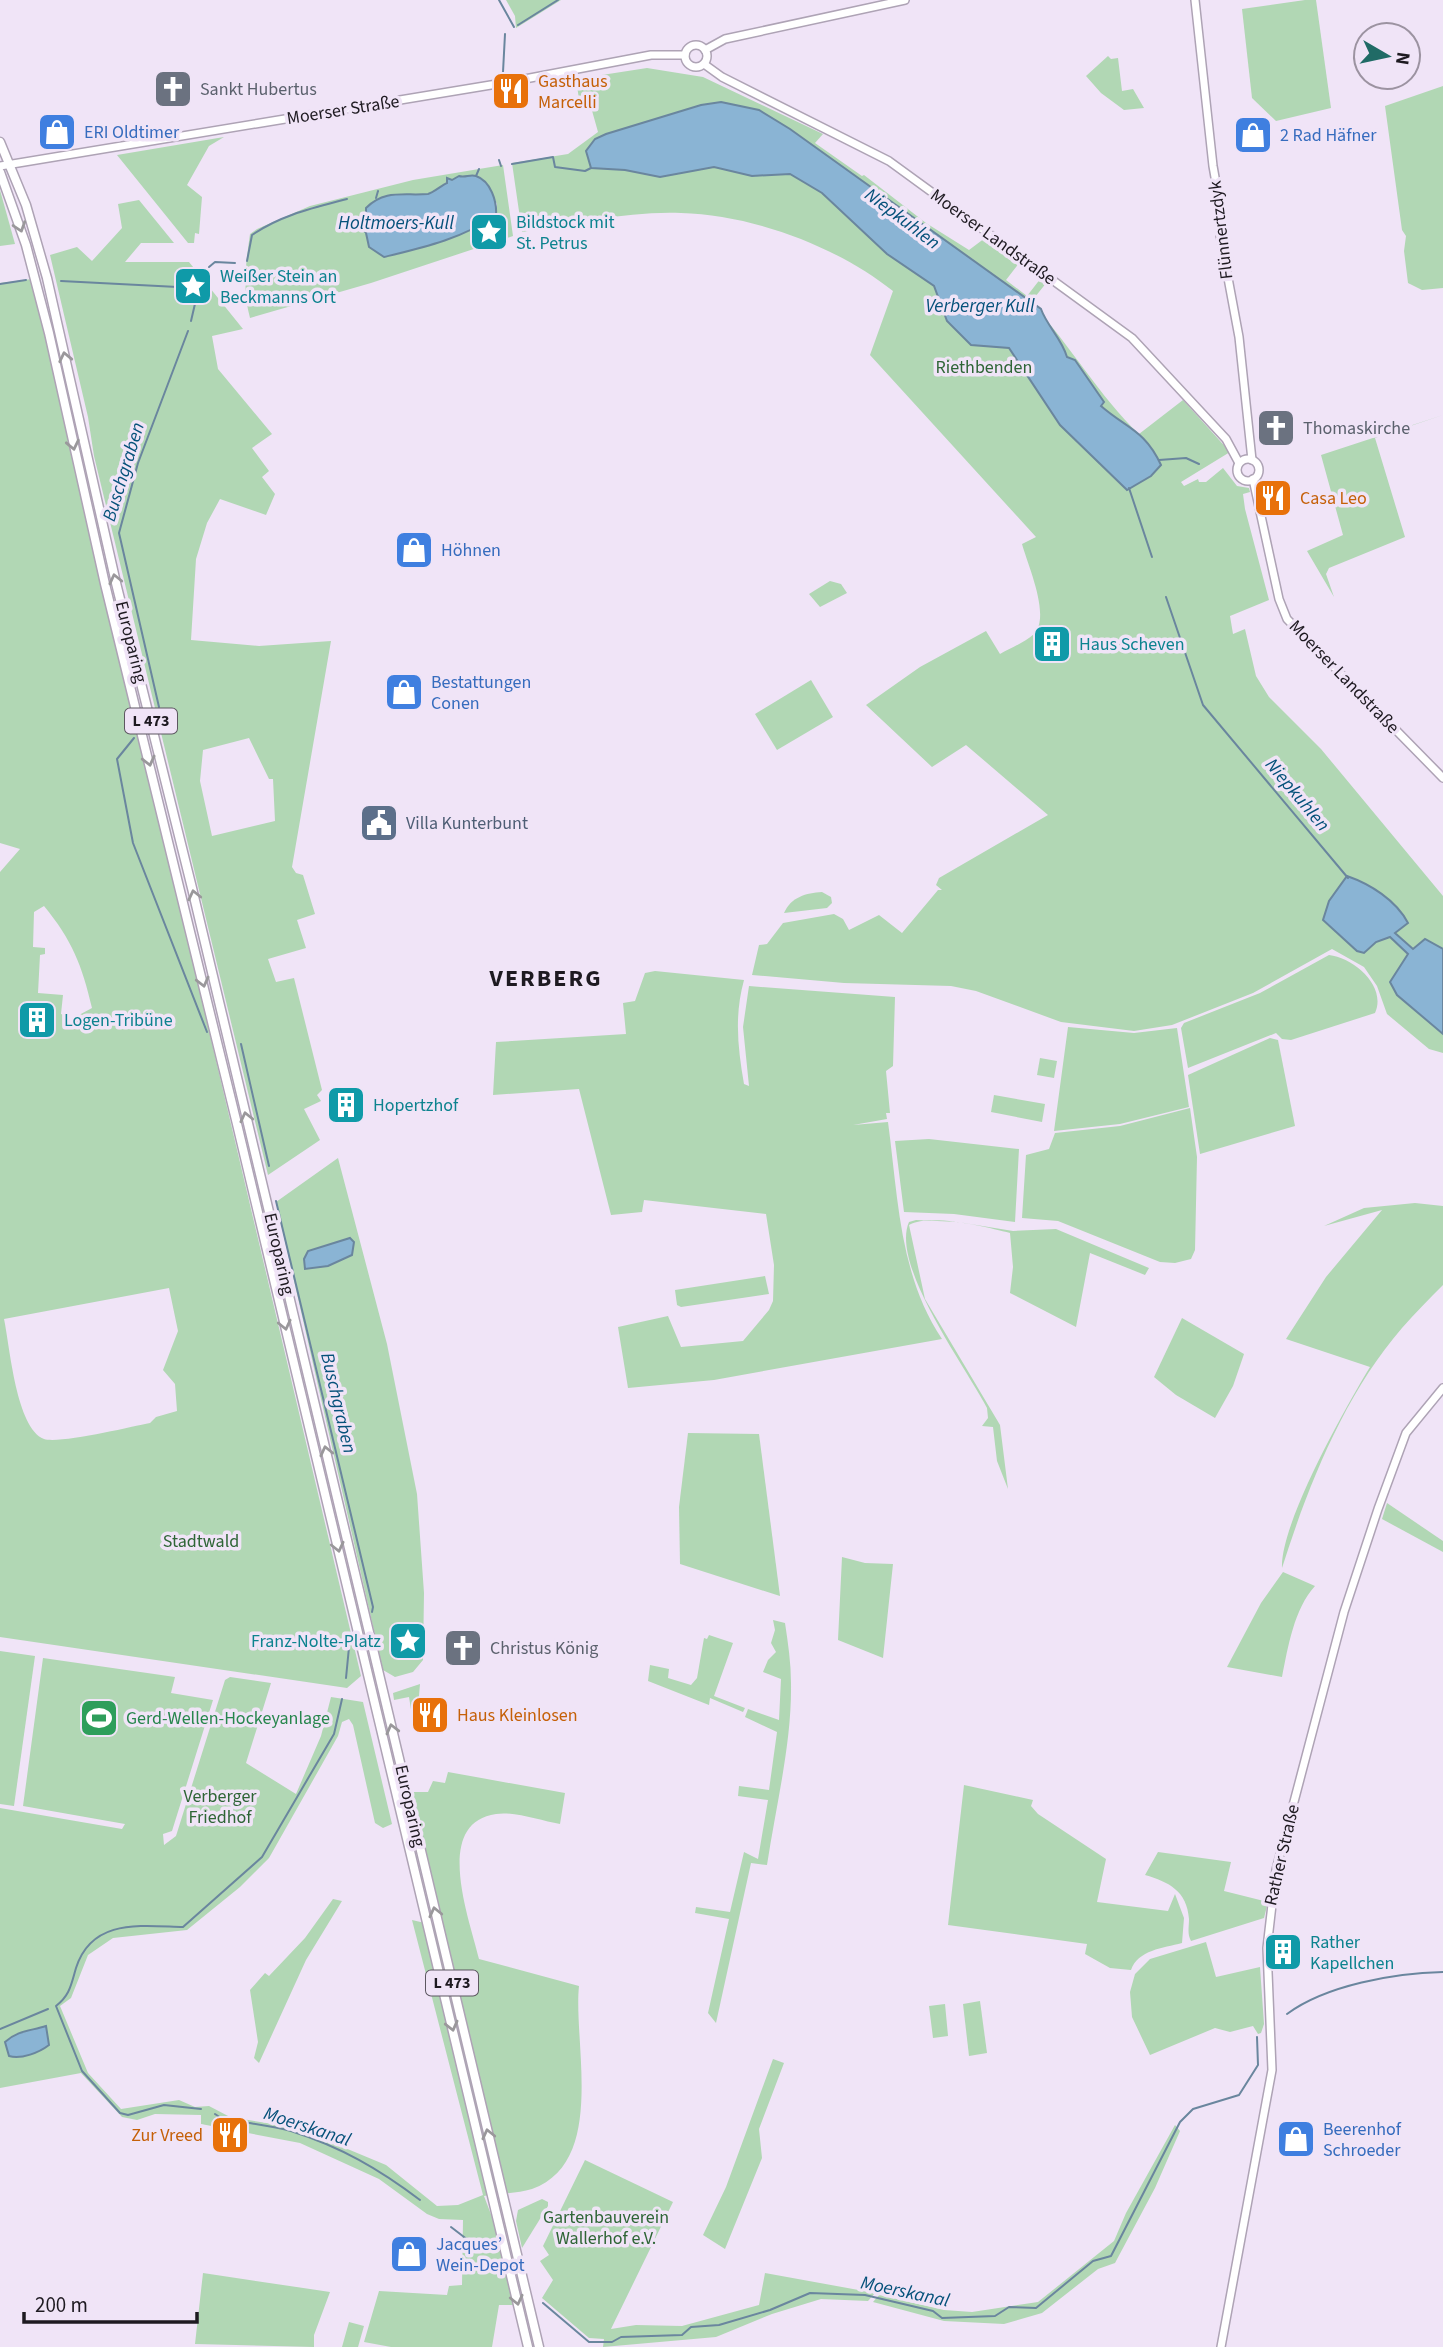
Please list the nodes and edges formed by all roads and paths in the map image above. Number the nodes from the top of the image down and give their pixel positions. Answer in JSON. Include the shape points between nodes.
{"nodes":[{"id":1,"x":905,"y":0,"type":"edge"},
{"id":2,"x":1195,"y":0,"type":"edge"},
{"id":3,"x":705,"y":50,"type":"junction"},
{"id":4,"x":685,"y":55,"type":"junction"},
{"id":5,"x":704,"y":64,"type":"junction"},
{"id":6,"x":0,"y":142,"type":"edge"},
{"id":7,"x":10,"y":163,"type":"junction"},
{"id":8,"x":0,"y":166,"type":"edge"},
{"id":9,"x":0,"y":172,"type":"edge"},
{"id":10,"x":1252,"y":460,"type":"junction"},
{"id":11,"x":1239,"y":463,"type":"junction"},
{"id":12,"x":1253,"y":479,"type":"junction"},
{"id":13,"x":1443,"y":778,"type":"edge"},
{"id":14,"x":1443,"y":1388,"type":"edge"},
{"id":15,"x":528,"y":2347,"type":"edge"},
{"id":16,"x":539,"y":2347,"type":"edge"},
{"id":17,"x":1221,"y":2347,"type":"edge"}],
"edges":[{"from":1,"to":3,"type":"main road","via":[[730,38]]},
{"from":2,"to":10,"type":"main road","name":"Flünnertzdyk","via":[[1221,211],[1220,235]]},
{"from":3,"to":4,"type":"main road","name":"Moerser Straße","via":[[693,45]]},
{"from":3,"to":5,"type":"main road"},
{"from":4,"to":5,"type":"main road","name":"Moerser Straße","via":[[692,66]]},
{"from":4,"to":7,"type":"main road","name":"Moerser Straße","via":[[651,55],[477,88]]},
{"from":5,"to":11,"type":"main road","name":"Moerser Landstraße","via":[[888,162],[1101,315],[1149,356],[1226,439]]},
{"from":6,"to":7,"type":"main road","number":"L 473"},
{"from":7,"to":8,"type":"main road","name":"Moerser Straße"},
{"from":16,"to":7,"type":"main road","name":"Europaring","number":"L 473","one_way":true,"via":[[47,278]]},
{"from":9,"to":15,"type":"main road","name":"Europaring","number":"L 473","one_way":true,"via":[[43,308],[105,584]]},
{"from":10,"to":11,"type":"main road"},
{"from":10,"to":12,"type":"main road","via":[[1258,469]]},
{"from":11,"to":12,"type":"main road","via":[[1240,477]]},
{"from":12,"to":13,"type":"main road","name":"Moerser Landstraße","via":[[1287,619]]},
{"from":14,"to":17,"type":"main road","name":"Rather Straße","via":[[1406,1433],[1370,1532],[1344,1612],[1276,1870],[1267,1948],[1272,2070]]}]}
